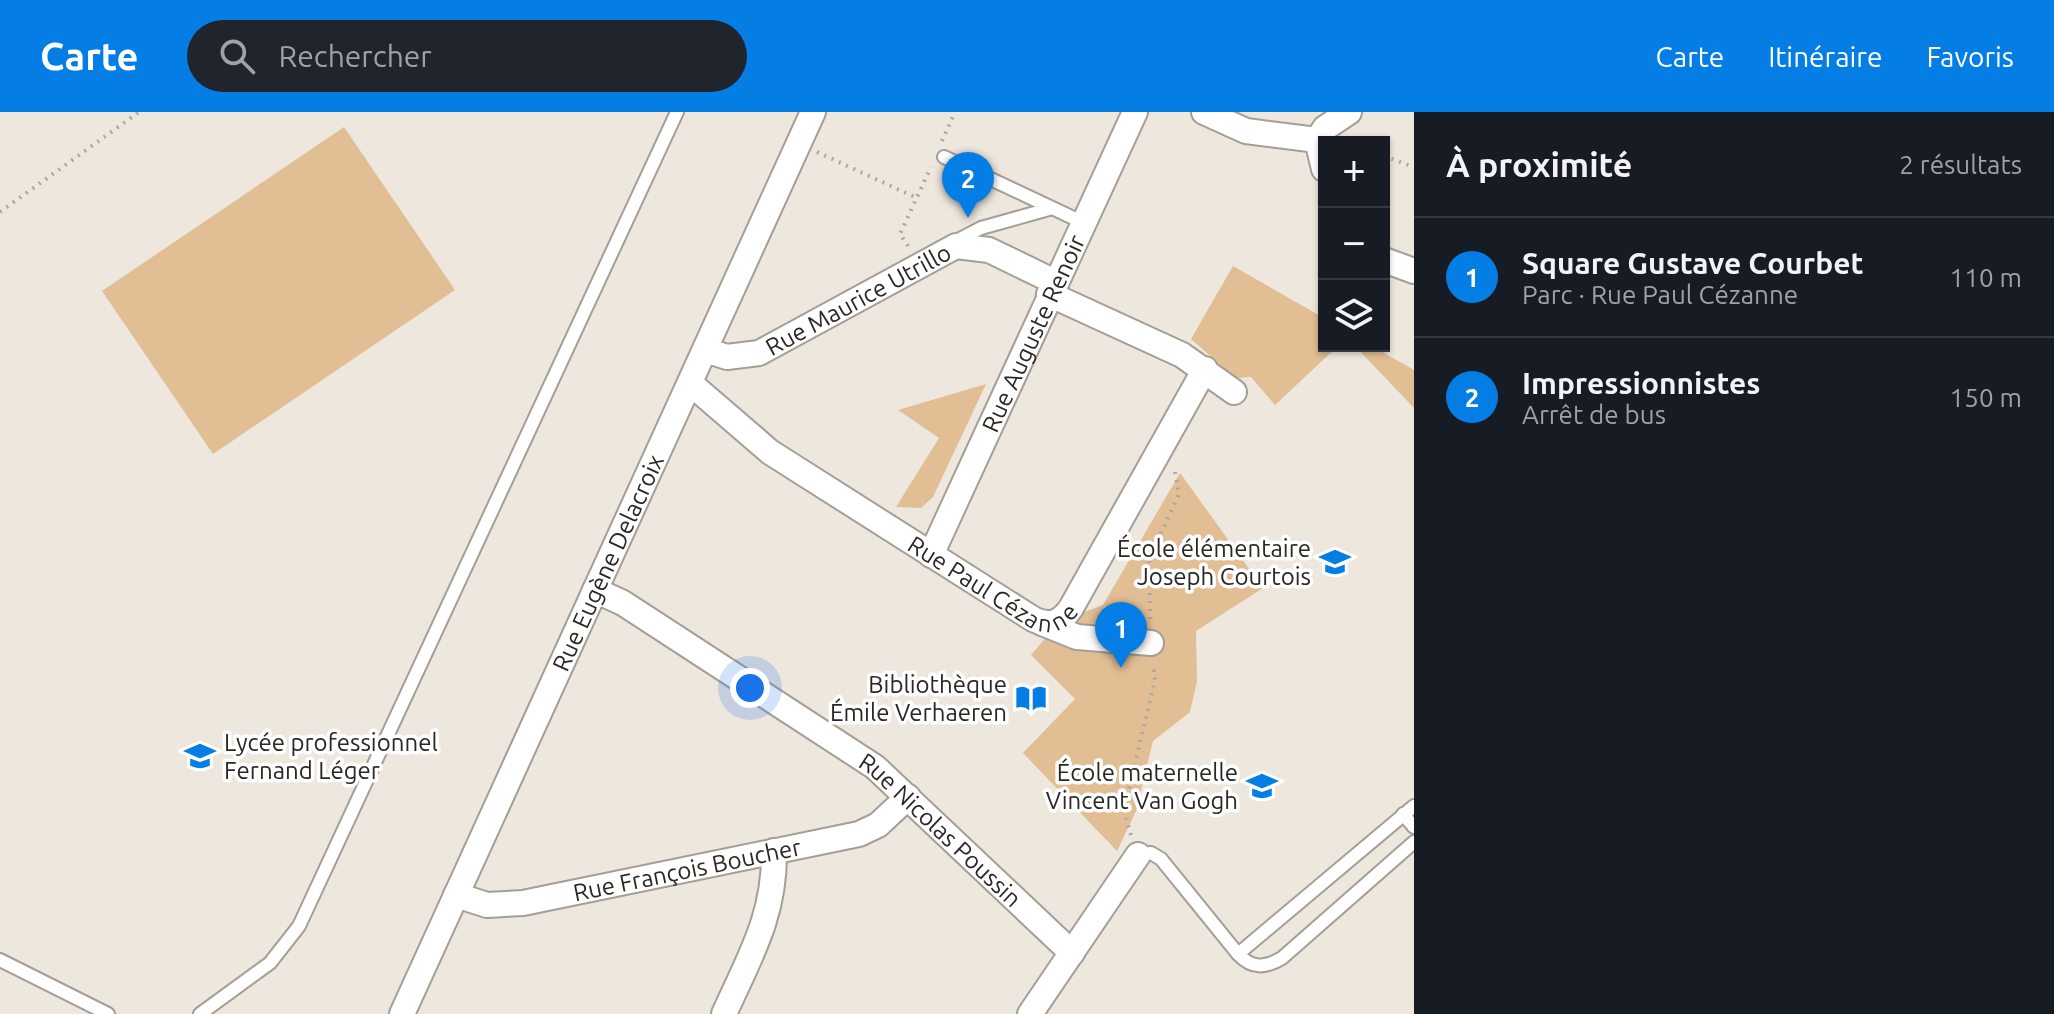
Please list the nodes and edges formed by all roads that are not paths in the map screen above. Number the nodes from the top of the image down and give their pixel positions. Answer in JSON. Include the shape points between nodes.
{"nodes":[{"id":1,"x":677,"y":112,"type":"edge"},
{"id":2,"x":813,"y":112,"type":"edge"},
{"id":3,"x":1135,"y":112,"type":"edge"},
{"id":4,"x":1204,"y":112,"type":"edge"},
{"id":5,"x":1349,"y":112,"type":"edge"},
{"id":6,"x":1317,"y":140,"type":"junction"},
{"id":7,"x":1318,"y":144,"type":"edge"},
{"id":8,"x":941,"y":155,"type":"road end"},
{"id":9,"x":1056,"y":210,"type":"junction"},
{"id":10,"x":1084,"y":223,"type":"junction"},
{"id":11,"x":926,"y":261,"type":"junction"},
{"id":12,"x":1390,"y":262,"type":"edge"},
{"id":13,"x":1414,"y":271,"type":"edge"},
{"id":14,"x":1052,"y":288,"type":"junction"},
{"id":15,"x":705,"y":350,"type":"junction"},
{"id":16,"x":1205,"y":369,"type":"junction"},
{"id":17,"x":690,"y":383,"type":"junction"},
{"id":18,"x":1234,"y":392,"type":"dead end"},
{"id":19,"x":931,"y":555,"type":"junction"},
{"id":20,"x":595,"y":590,"type":"junction"},
{"id":21,"x":1040,"y":622,"type":"junction"},
{"id":22,"x":1151,"y":643,"type":"road end"},
{"id":23,"x":908,"y":797,"type":"junction"},
{"id":24,"x":1408,"y":810,"type":"edge"},
{"id":25,"x":1414,"y":827,"type":"edge"},
{"id":26,"x":1414,"y":842,"type":"edge"},
{"id":27,"x":774,"y":851,"type":"junction"},
{"id":28,"x":1138,"y":855,"type":"joint"},
{"id":29,"x":456,"y":895,"type":"junction"},
{"id":30,"x":1072,"y":953,"type":"junction"},
{"id":31,"x":1238,"y":954,"type":"junction"},
{"id":32,"x":0,"y":960,"type":"edge"},
{"id":33,"x":108,"y":1014,"type":"edge"},
{"id":34,"x":200,"y":1014,"type":"edge"},
{"id":35,"x":402,"y":1014,"type":"edge"},
{"id":36,"x":724,"y":1014,"type":"edge"},
{"id":37,"x":1030,"y":1014,"type":"edge"}],
"edges":[{"from":1,"to":34,"type":"lane","via":[[306,914],[270,963]]},
{"from":2,"to":15,"type":"street","name":"Rue Eugène Delacroix"},
{"from":3,"to":10,"type":"street","name":"Rue Auguste Renoir"},
{"from":4,"to":6,"type":"street","via":[[1246,131]]},
{"from":5,"to":6,"type":"street"},
{"from":6,"to":7,"type":"street"},
{"from":8,"to":9,"type":"lane"},
{"from":9,"to":10,"type":"lane"},
{"from":9,"to":11,"type":"lane","via":[[981,228]]},
{"from":10,"to":14,"type":"street","name":"Rue Auguste Renoir"},
{"from":11,"to":14,"type":"street","name":"Rue Maurice Utrillo","via":[[956,246],[972,246]]},
{"from":11,"to":15,"type":"street","name":"Rue Maurice Utrillo","via":[[759,353],[727,357]]},
{"from":12,"to":13,"type":"street"},
{"from":14,"to":16,"type":"street","name":"Rue Maurice Utrillo"},
{"from":14,"to":19,"type":"street","name":"Rue Auguste Renoir"},
{"from":15,"to":17,"type":"street","name":"Rue Eugène Delacroix"},
{"from":16,"to":18,"type":"street","name":"Rue Maurice Utrillo"},
{"from":16,"to":21,"type":"street","name":"Rue Paul Cézanne","via":[[1071,608],[1060,621]]},
{"from":17,"to":19,"type":"street","name":"Rue Paul Cézanne","via":[[770,452]]},
{"from":17,"to":20,"type":"street","name":"Rue Eugène Delacroix"},
{"from":19,"to":21,"type":"street","name":"Rue Paul Cézanne"},
{"from":20,"to":23,"type":"street","name":"Rue Nicolas Poussin","via":[[857,753]]},
{"from":20,"to":29,"type":"street","name":"Rue Eugène Delacroix"},
{"from":21,"to":22,"type":"street","via":[[1077,637]]},
{"from":23,"to":27,"type":"street","name":"Rue François Boucher","via":[[866,831]]},
{"from":23,"to":30,"type":"street","name":"Rue Nicolas Poussin"},
{"from":24,"to":25,"type":"lane"},
{"from":24,"to":31,"type":"lane"},
{"from":26,"to":31,"type":"lane","via":[[1282,958],[1260,966]]},
{"from":27,"to":29,"type":"street","name":"Rue François Boucher","via":[[523,903],[487,905]]},
{"from":27,"to":36,"type":"street","via":[[775,888],[769,912]]},
{"from":28,"to":30,"type":"street"},
{"from":28,"to":31,"type":"lane","via":[[1151,853],[1161,859]]},
{"from":29,"to":35,"type":"street","name":"Rue Eugène Delacroix"},
{"from":30,"to":37,"type":"street"},
{"from":32,"to":33,"type":"lane"}]}
